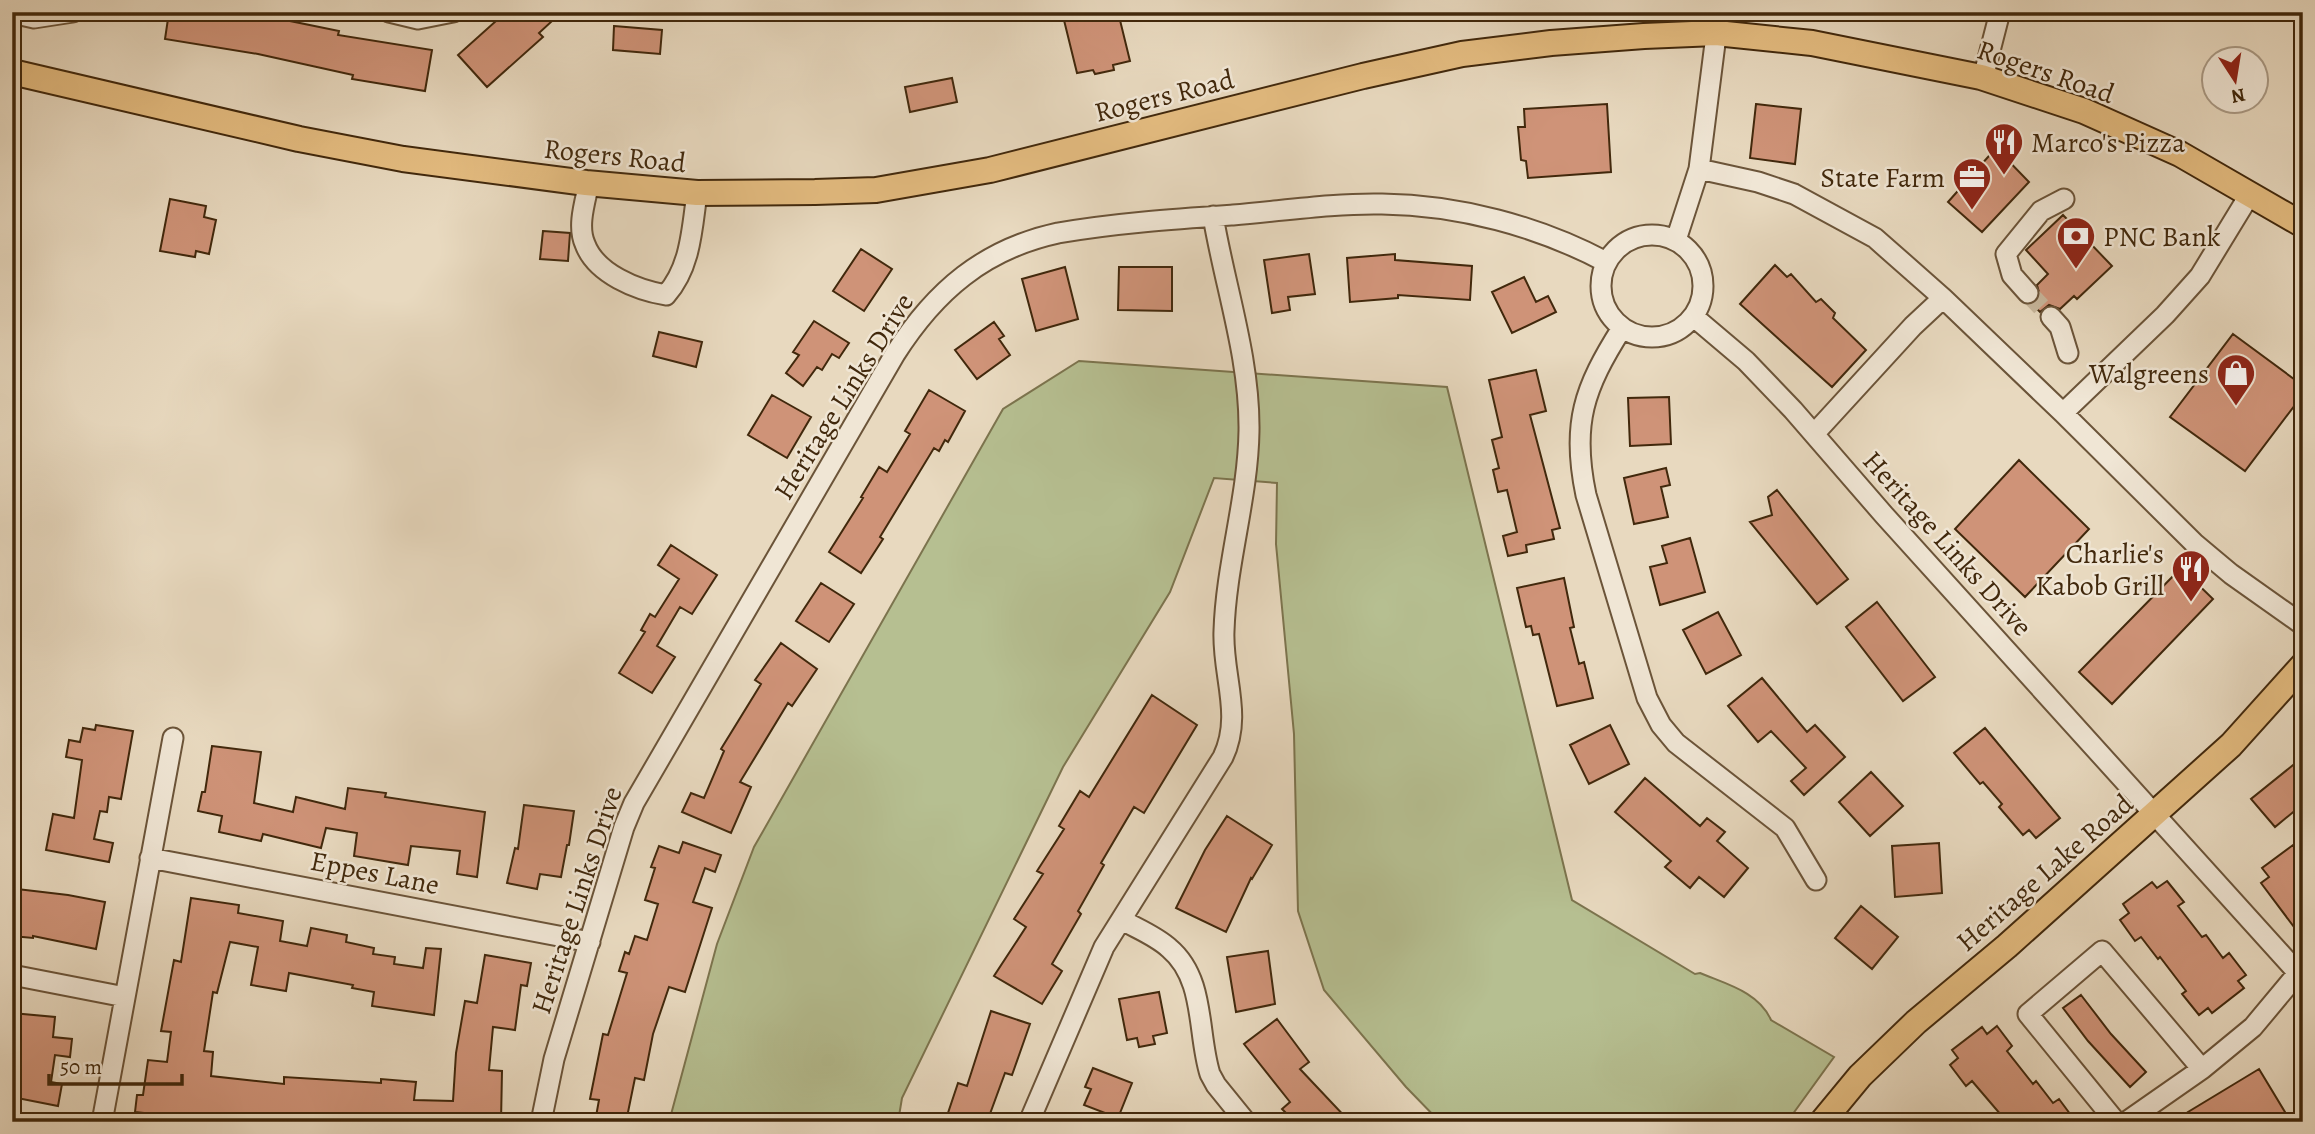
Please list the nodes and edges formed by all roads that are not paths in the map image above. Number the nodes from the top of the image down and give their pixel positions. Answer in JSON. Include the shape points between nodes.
{"nodes":[{"id":1,"x":73,"y":12,"type":"edge"},
{"id":2,"x":390,"y":12,"type":"edge"},
{"id":3,"x":453,"y":12,"type":"edge"},
{"id":4,"x":2000,"y":12,"type":"edge"},
{"id":5,"x":12,"y":13,"type":"edge"},
{"id":6,"x":1717,"y":23,"type":"edge"},
{"id":7,"x":12,"y":72,"type":"edge"},
{"id":8,"x":1983,"y":78,"type":"junction"},
{"id":9,"x":1699,"y":169,"type":"junction"},
{"id":10,"x":589,"y":183,"type":"junction"},
{"id":11,"x":697,"y":193,"type":"junction"},
{"id":12,"x":2250,"y":194,"type":"junction"},
{"id":13,"x":2064,"y":199,"type":"dead end"},
{"id":14,"x":1213,"y":216,"type":"junction"},
{"id":15,"x":2303,"y":225,"type":"edge"},
{"id":16,"x":1676,"y":240,"type":"junction"},
{"id":17,"x":1606,"y":262,"type":"junction"},
{"id":18,"x":2028,"y":293,"type":"tunnel mouth"},
{"id":19,"x":1943,"y":298,"type":"junction"},
{"id":20,"x":1694,"y":317,"type":"junction"},
{"id":21,"x":2052,"y":317,"type":"tunnel mouth"},
{"id":22,"x":1622,"y":328,"type":"junction"},
{"id":23,"x":2068,"y":353,"type":"dead end"},
{"id":24,"x":2063,"y":414,"type":"junction"},
{"id":25,"x":1814,"y":434,"type":"junction"},
{"id":26,"x":2303,"y":625,"type":"edge"},
{"id":27,"x":2303,"y":665,"type":"edge"},
{"id":28,"x":173,"y":738,"type":"dead end"},
{"id":29,"x":2155,"y":814,"type":"junction"},
{"id":30,"x":150,"y":858,"type":"junction"},
{"id":31,"x":1816,"y":880,"type":"dead end"},
{"id":32,"x":1122,"y":920,"type":"junction"},
{"id":33,"x":590,"y":942,"type":"junction"},
{"id":34,"x":2300,"y":974,"type":"edge"},
{"id":35,"x":12,"y":975,"type":"edge"},
{"id":36,"x":125,"y":997,"type":"junction"},
{"id":37,"x":2202,"y":1069,"type":"junction"},
{"id":38,"x":102,"y":1122,"type":"edge"},
{"id":39,"x":541,"y":1122,"type":"edge"},
{"id":40,"x":1029,"y":1122,"type":"edge"},
{"id":41,"x":1246,"y":1122,"type":"edge"},
{"id":42,"x":1822,"y":1122,"type":"edge"},
{"id":43,"x":2116,"y":1122,"type":"edge"},
{"id":44,"x":2126,"y":1122,"type":"edge"}],
"edges":[{"from":1,"to":5,"type":"street","via":[[34,18]]},
{"from":2,"to":3,"type":"street","via":[[418,19]]},
{"from":4,"to":8,"type":"street"},
{"from":6,"to":8,"type":"main road","name":"Rogers Road"},
{"from":6,"to":9,"type":"street"},
{"from":6,"to":11,"type":"main road","name":"Rogers Road","via":[[1644,36],[1462,54],[990,170],[876,190]]},
{"from":7,"to":10,"type":"main road","name":"Rogers Road","via":[[403,159]]},
{"from":8,"to":12,"type":"main road","name":"Rogers Road","via":[[2084,111],[2180,154]]},
{"from":9,"to":16,"type":"street"},
{"from":9,"to":19,"type":"street","via":[[1794,194],[1875,238]]},
{"from":10,"to":11,"type":"main road","name":"Rogers Road"},
{"from":10,"to":11,"type":"street","via":[[582,219],[584,242],[595,262],[646,292],[666,295],[678,281],[690,243]]},
{"from":12,"to":15,"type":"main road","name":"Rogers Road"},
{"from":12,"to":24,"type":"street","via":[[2200,276]]},
{"from":13,"to":18,"type":"street","via":[[2041,211],[2007,254],[2012,275]]},
{"from":14,"to":17,"type":"street","name":"Heritage Links Drive","via":[[1381,204],[1435,208],[1489,217],[1575,246]]},
{"from":14,"to":32,"type":"street","via":[[1243,361],[1248,414],[1248,447],[1224,634],[1232,732],[1223,757]]},
{"from":14,"to":33,"type":"street","name":"Heritage Links Drive","via":[[1037,238],[965,274],[926,310],[895,354],[646,779],[624,827]]},
{"from":16,"to":17,"type":"street","via":[[1644,234],[1616,249]]},
{"from":16,"to":20,"type":"street","via":[[1693,254],[1703,274],[1701,304]]},
{"from":17,"to":22,"type":"street","via":[[1602,298]]},
{"from":19,"to":24,"type":"street"},
{"from":19,"to":25,"type":"street"},
{"from":20,"to":22,"type":"street","via":[[1668,335],[1644,336]]},
{"from":20,"to":25,"type":"street","name":"Heritage Links Drive","via":[[1746,360]]},
{"from":21,"to":23,"type":"street"},
{"from":22,"to":31,"type":"street","via":[[1585,400],[1579,463],[1647,698],[1676,743],[1785,828]]},
{"from":24,"to":26,"type":"street","via":[[2194,543]]},
{"from":25,"to":29,"type":"street","name":"Heritage Links Drive"},
{"from":27,"to":29,"type":"main road","name":"Heritage Lake Road","via":[[2231,745]]},
{"from":28,"to":30,"type":"street"},
{"from":29,"to":34,"type":"street","name":"Heritage Links Drive"},
{"from":29,"to":42,"type":"main road","name":"Heritage Lake Road","via":[[1916,1022],[1860,1076]]},
{"from":30,"to":33,"type":"street","name":"Eppes Lane"},
{"from":30,"to":36,"type":"street"},
{"from":32,"to":40,"type":"street","via":[[1104,947]]},
{"from":32,"to":41,"type":"street","via":[[1171,949],[1185,967],[1194,988],[1210,1074]]},
{"from":33,"to":39,"type":"street","name":"Heritage Links Drive","via":[[554,1059]]},
{"from":34,"to":37,"type":"street","via":[[2253,1027]]},
{"from":35,"to":36,"type":"street"},
{"from":36,"to":38,"type":"street"},
{"from":37,"to":43,"type":"street","via":[[2102,951],[2028,1014]]},
{"from":37,"to":44,"type":"street"}]}
